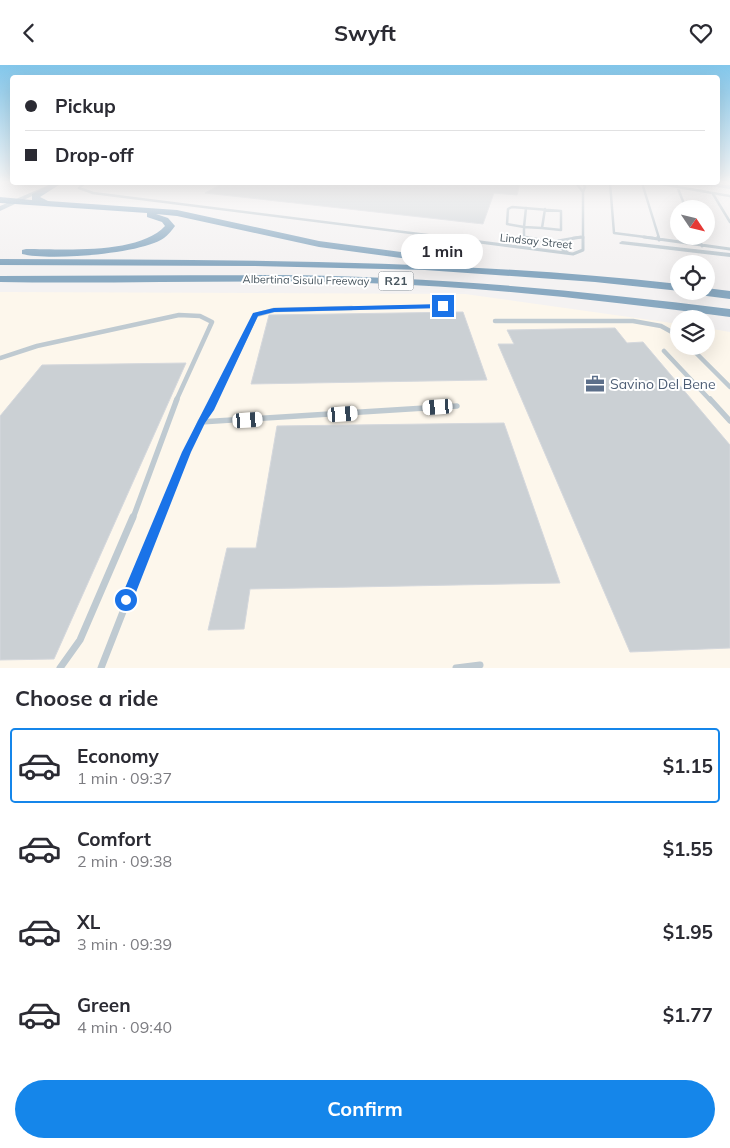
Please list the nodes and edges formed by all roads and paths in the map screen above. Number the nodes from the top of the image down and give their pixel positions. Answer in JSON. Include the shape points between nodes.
{"nodes":[{"id":1,"x":102,"y":211,"type":"edge"},
{"id":2,"x":154,"y":211,"type":"edge"},
{"id":3,"x":233,"y":211,"type":"edge"},
{"id":4,"x":508,"y":211,"type":"edge"},
{"id":5,"x":526,"y":211,"type":"edge"},
{"id":6,"x":545,"y":211,"type":"edge"},
{"id":7,"x":561,"y":211,"type":"edge"},
{"id":8,"x":583,"y":211,"type":"edge"},
{"id":9,"x":612,"y":211,"type":"edge"},
{"id":10,"x":650,"y":211,"type":"edge"},
{"id":11,"x":723,"y":211,"type":"edge"},
{"id":12,"x":730,"y":222,"type":"edge"},
{"id":13,"x":524,"y":227,"type":"junction"},
{"id":14,"x":542,"y":229,"type":"junction"},
{"id":15,"x":582,"y":237,"type":"junction"},
{"id":16,"x":658,"y":240,"type":"junction"},
{"id":17,"x":670,"y":241,"type":"edge"},
{"id":18,"x":552,"y":242,"type":"junction"},
{"id":19,"x":622,"y":243,"type":"dead end"},
{"id":20,"x":702,"y":245,"type":"edge"},
{"id":21,"x":730,"y":249,"type":"edge"},
{"id":22,"x":0,"y":253,"type":"edge"},
{"id":23,"x":573,"y":255,"type":"junction"},
{"id":24,"x":730,"y":255,"type":"edge"},
{"id":25,"x":0,"y":262,"type":"edge"},
{"id":26,"x":0,"y":280,"type":"edge"},
{"id":27,"x":616,"y":280,"type":"junction"},
{"id":28,"x":670,"y":288,"type":"edge"},
{"id":29,"x":715,"y":293,"type":"edge"},
{"id":30,"x":730,"y":295,"type":"edge"},
{"id":31,"x":443,"y":306,"type":"dead end"},
{"id":32,"x":730,"y":313,"type":"edge"},
{"id":33,"x":495,"y":321,"type":"dead end"},
{"id":34,"x":670,"y":331,"type":"edge"},
{"id":35,"x":664,"y":351,"type":"dead end"},
{"id":36,"x":698,"y":355,"type":"edge"},
{"id":37,"x":0,"y":358,"type":"edge"},
{"id":38,"x":730,"y":387,"type":"edge"},
{"id":39,"x":457,"y":406,"type":"dead end"},
{"id":40,"x":730,"y":421,"type":"edge"},
{"id":41,"x":200,"y":422,"type":"junction"},
{"id":42,"x":480,"y":665,"type":"dead end"},
{"id":43,"x":60,"y":668,"type":"edge"},
{"id":44,"x":101,"y":668,"type":"edge"},
{"id":45,"x":456,"y":668,"type":"edge"}],
"edges":[{"from":1,"to":22,"type":"highway","via":[[159,217],[170,226],[166,233],[155,239],[116,248]]},
{"from":2,"to":27,"type":"highway","via":[[177,213],[348,249],[562,271]]},
{"from":3,"to":23,"type":"lane","name":"Lindsay Street"},
{"from":4,"to":13,"type":"lane","via":[[506,223]]},
{"from":5,"to":13,"type":"lane"},
{"from":6,"to":14,"type":"lane"},
{"from":7,"to":14,"type":"lane","via":[[563,228]]},
{"from":8,"to":15,"type":"lane","name":"Lindsay Street"},
{"from":9,"to":16,"type":"lane","via":[[614,233]]},
{"from":10,"to":16,"type":"lane"},
{"from":11,"to":12,"type":"lane"},
{"from":13,"to":14,"type":"lane"},
{"from":13,"to":18,"type":"lane","via":[[524,238]]},
{"from":15,"to":18,"type":"lane"},
{"from":15,"to":23,"type":"lane","name":"Lindsay Street","via":[[583,250]]},
{"from":16,"to":17,"type":"lane"},
{"from":18,"to":23,"type":"lane"},
{"from":19,"to":24,"type":"street"},
{"from":20,"to":21,"type":"lane"},
{"from":25,"to":27,"type":"highway","name":"Albertina Sisulu Freeway","number":"R21","via":[[388,265]]},
{"from":26,"to":32,"type":"highway","name":"Albertina Sisulu Freeway","number":"R21","via":[[295,279],[453,284],[568,293]]},
{"from":27,"to":28,"type":"highway","name":"Albertina Sisulu Freeway","number":"R21"},
{"from":29,"to":30,"type":"highway"},
{"from":31,"to":41,"type":"lane","via":[[274,310],[256,315],[210,410]]},
{"from":33,"to":34,"type":"lane","via":[[633,321]]},
{"from":35,"to":40,"type":"lane"},
{"from":36,"to":38,"type":"lane"},
{"from":37,"to":43,"type":"lane","via":[[37,346],[179,315],[204,315],[212,321],[171,412],[132,520],[80,640]]},
{"from":39,"to":41,"type":"lane"},
{"from":41,"to":44,"type":"lane","via":[[139,566]]},
{"from":42,"to":45,"type":"lane"}]}
